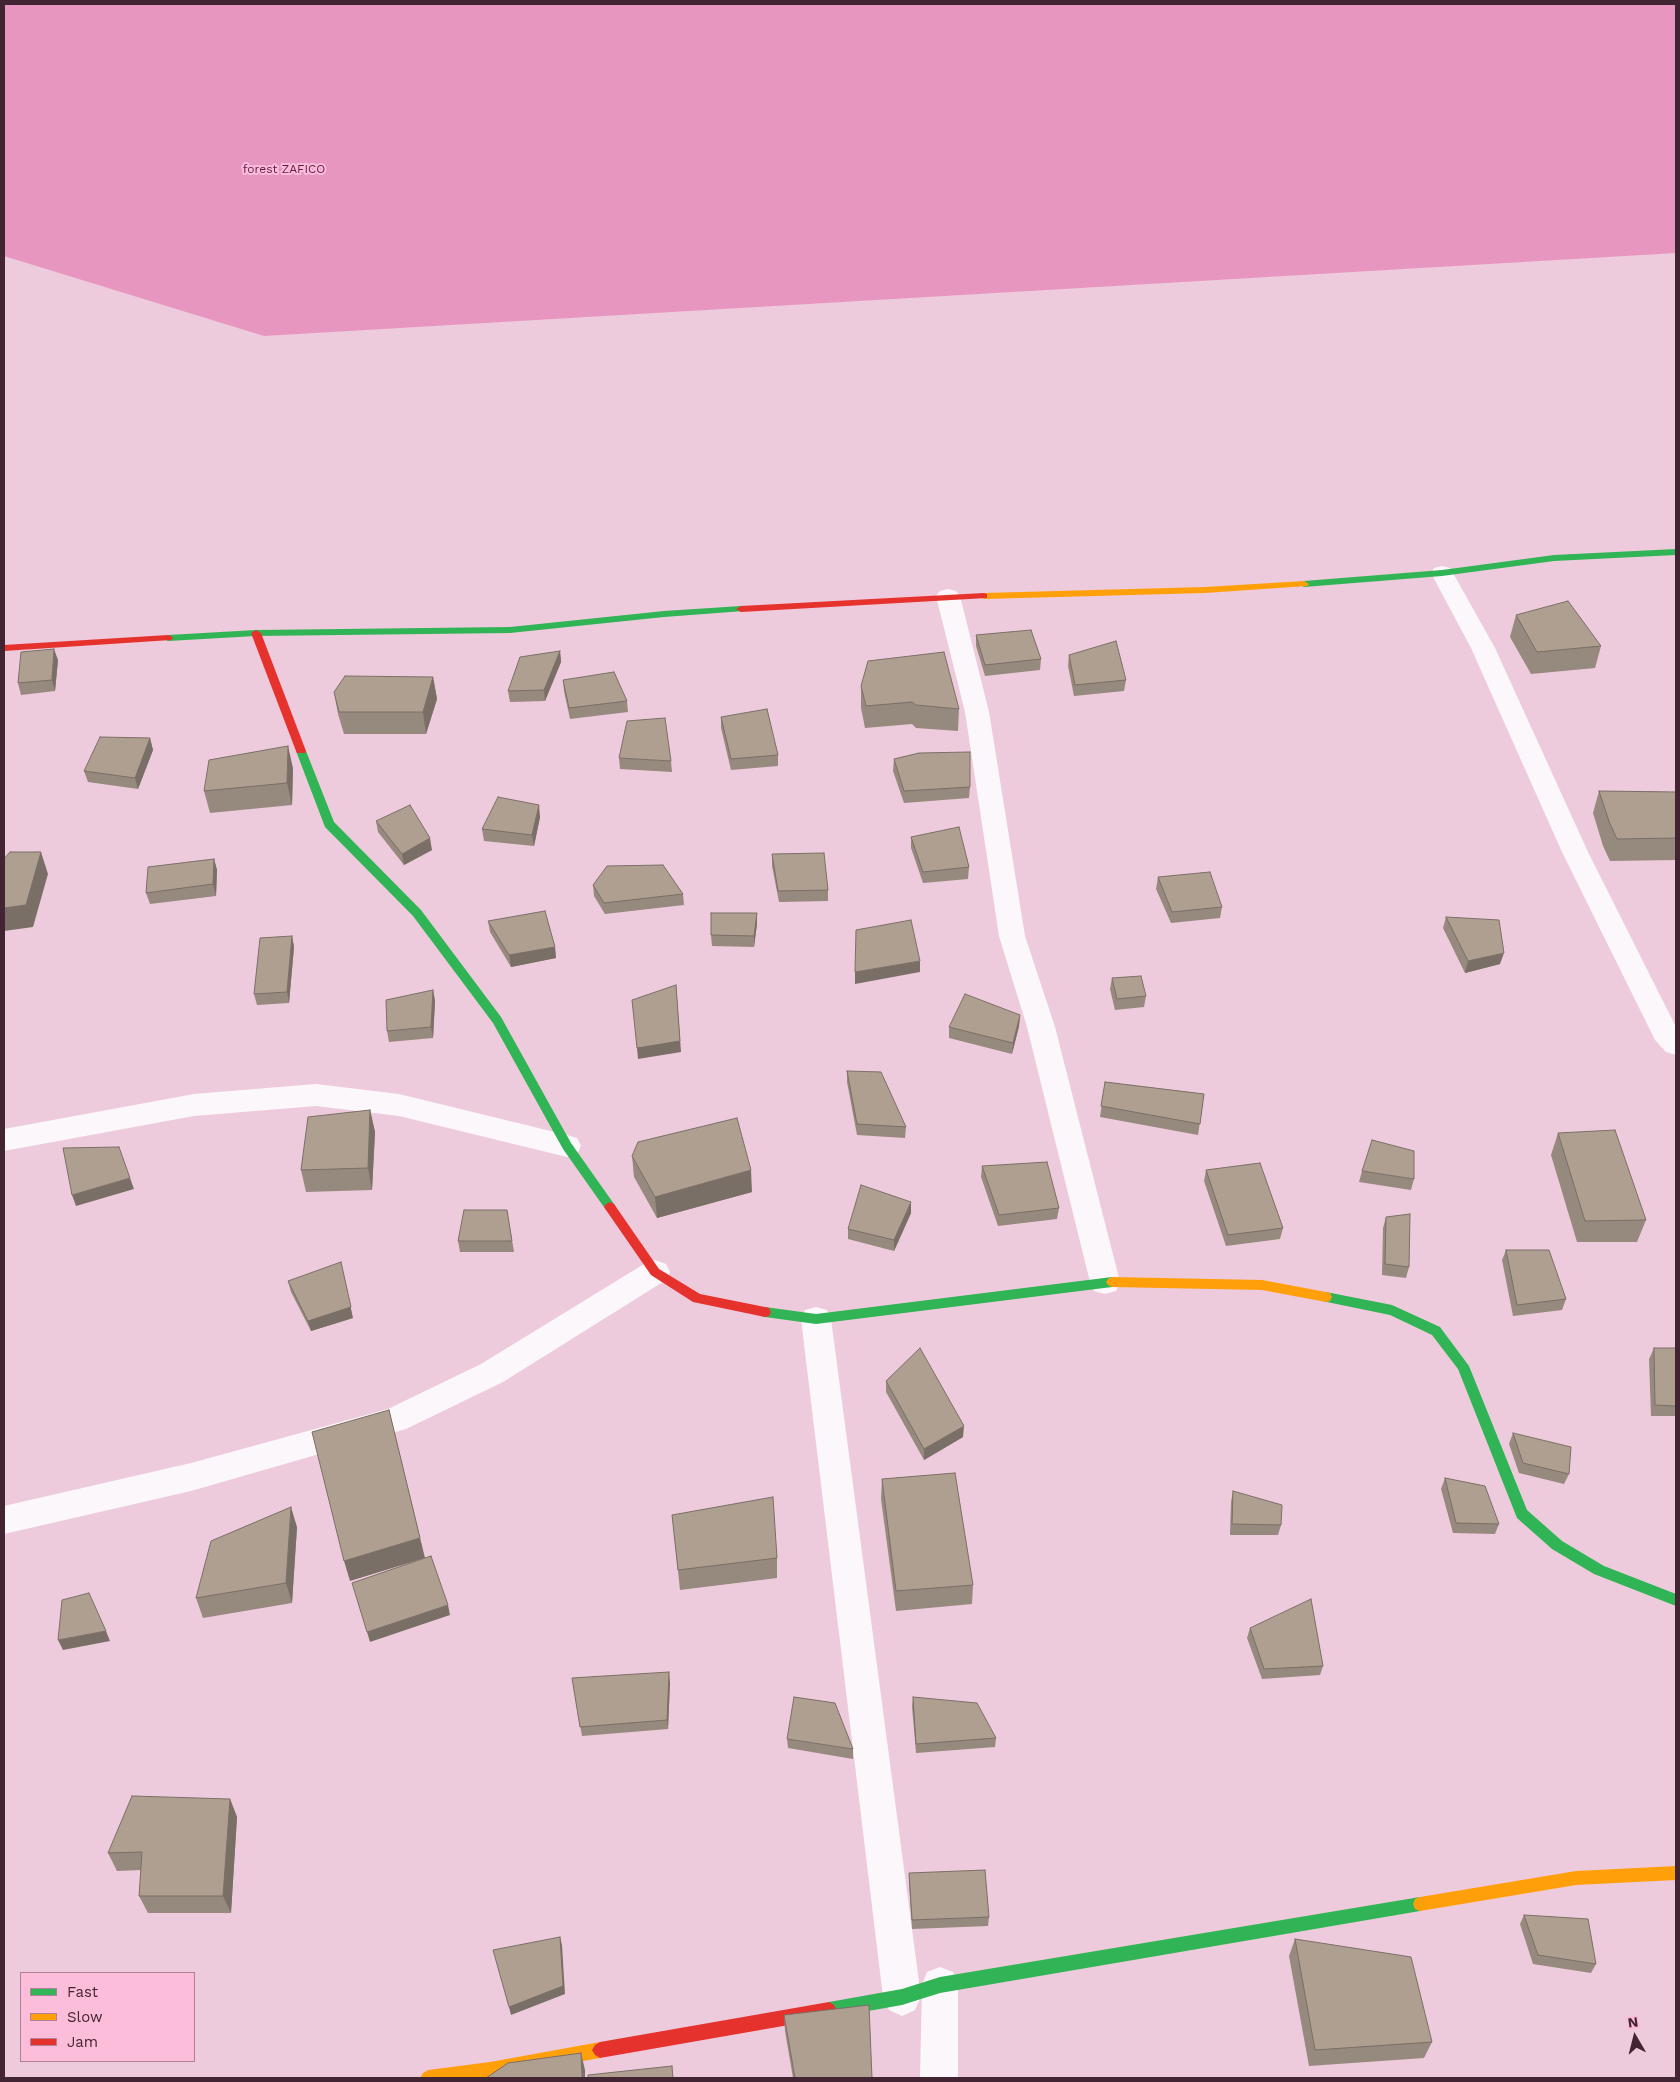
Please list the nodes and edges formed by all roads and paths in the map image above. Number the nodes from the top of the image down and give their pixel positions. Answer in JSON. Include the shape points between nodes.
{"nodes":[{"id":1,"x":1676,"y":552,"type":"edge"},
{"id":2,"x":1442,"y":573,"type":"junction"},
{"id":3,"x":948,"y":596,"type":"junction"},
{"id":4,"x":256,"y":633,"type":"junction"},
{"id":5,"x":4,"y":648,"type":"edge"},
{"id":6,"x":1676,"y":1045,"type":"edge"},
{"id":7,"x":4,"y":1140,"type":"edge"},
{"id":8,"x":567,"y":1146,"type":"junction"},
{"id":9,"x":655,"y":1272,"type":"junction"},
{"id":10,"x":1105,"y":1282,"type":"junction"},
{"id":11,"x":816,"y":1319,"type":"junction"},
{"id":12,"x":4,"y":1520,"type":"edge"},
{"id":13,"x":1676,"y":1600,"type":"edge"},
{"id":14,"x":1676,"y":1873,"type":"edge"},
{"id":15,"x":940,"y":1985,"type":"junction"},
{"id":16,"x":902,"y":1997,"type":"junction"},
{"id":17,"x":428,"y":2078,"type":"edge"},
{"id":18,"x":939,"y":2078,"type":"edge"}],
"edges":[{"from":1,"to":2,"type":"street","via":[[1554,558]]},
{"from":2,"to":3,"type":"street","via":[[1205,590]]},
{"from":2,"to":6,"type":"street","via":[[1483,648],[1592,886],[1666,1033]]},
{"from":3,"to":4,"type":"street","via":[[664,614],[510,630]]},
{"from":3,"to":10,"type":"street","via":[[977,712],[1012,936],[1041,1027]]},
{"from":4,"to":5,"type":"street"},
{"from":4,"to":8,"type":"street","via":[[329,824],[417,913],[492,1012]]},
{"from":7,"to":8,"type":"street","via":[[194,1104],[316,1095],[399,1105]]},
{"from":8,"to":9,"type":"street"},
{"from":9,"to":11,"type":"street","via":[[697,1298],[749,1310]]},
{"from":9,"to":12,"type":"street","via":[[492,1373],[395,1420],[190,1477]]},
{"from":10,"to":11,"type":"street"},
{"from":10,"to":13,"type":"street","via":[[1262,1285],[1392,1310],[1436,1331],[1462,1366],[1522,1514],[1557,1544],[1599,1570]]},
{"from":11,"to":16,"type":"street"},
{"from":14,"to":15,"type":"street","via":[[1576,1878]]},
{"from":15,"to":16,"type":"street"},
{"from":15,"to":18,"type":"street"},
{"from":16,"to":17,"type":"street","via":[[490,2070]]}]}
